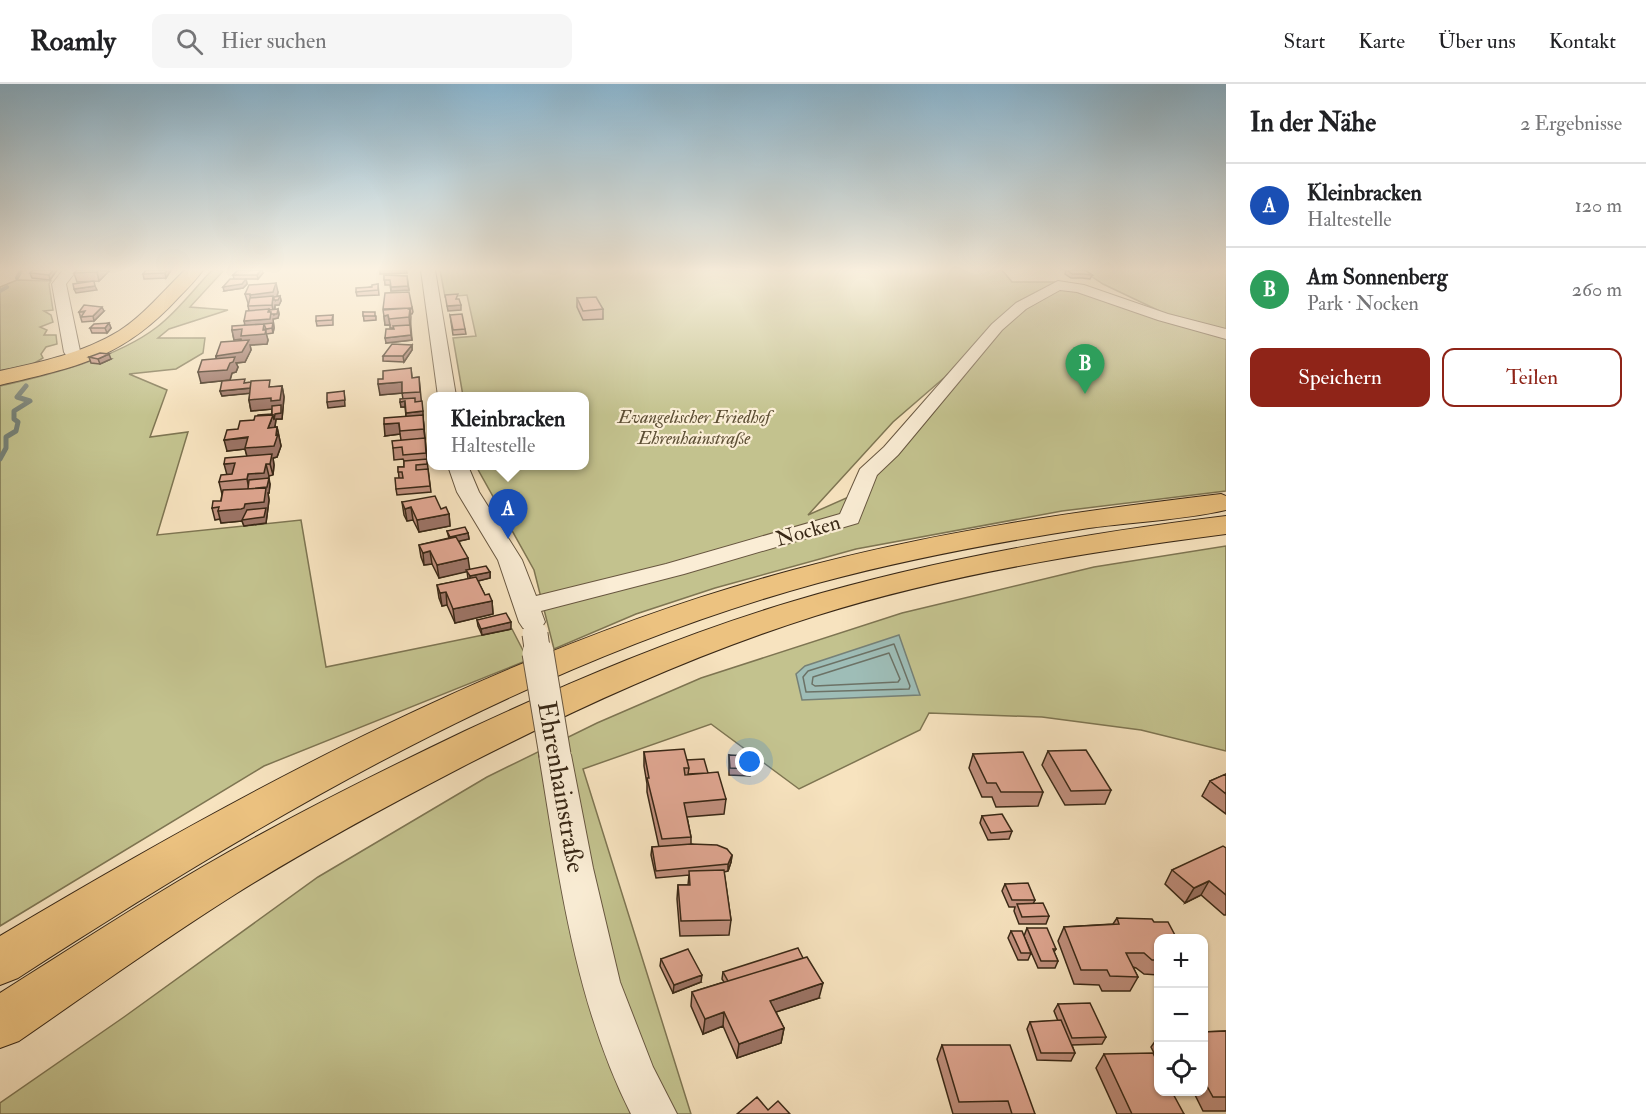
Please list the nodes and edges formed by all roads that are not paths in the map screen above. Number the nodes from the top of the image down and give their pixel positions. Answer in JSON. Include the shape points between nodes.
{"nodes":[{"id":1,"x":66,"y":318,"type":"edge"},
{"id":2,"x":147,"y":318,"type":"edge"},
{"id":3,"x":435,"y":318,"type":"edge"},
{"id":4,"x":1007,"y":318,"type":"edge"},
{"id":5,"x":1167,"y":318,"type":"edge"},
{"id":6,"x":1226,"y":334,"type":"edge"},
{"id":7,"x":76,"y":357,"type":"junction"},
{"id":8,"x":0,"y":378,"type":"edge"},
{"id":9,"x":446,"y":392,"type":"edge"},
{"id":10,"x":460,"y":470,"type":"edge"},
{"id":11,"x":1226,"y":502,"type":"edge"},
{"id":12,"x":1226,"y":525,"type":"edge"},
{"id":13,"x":528,"y":606,"type":"junction"},
{"id":14,"x":0,"y":962,"type":"edge"},
{"id":15,"x":0,"y":1023,"type":"edge"},
{"id":16,"x":655,"y":1114,"type":"edge"}],
"edges":[{"from":1,"to":7,"type":"street"},
{"from":2,"to":7,"type":"main road","via":[[128,334]]},
{"from":3,"to":9,"type":"street"},
{"from":4,"to":13,"type":"street","name":"Nocken","via":[[891,451],[867,473],[850,518],[675,569]]},
{"from":5,"to":6,"type":"street","name":"Nocken"},
{"from":7,"to":8,"type":"main road"},
{"from":10,"to":13,"type":"street","name":"Ehrenhainstraße","via":[[468,492],[510,560]]},
{"from":11,"to":14,"type":"main road","via":[[1017,531],[897,554],[803,577],[602,645],[341,763],[163,862]]},
{"from":12,"to":15,"type":"main road","via":[[1036,553],[926,575],[756,624],[629,671],[363,799],[188,900]]},
{"from":13,"to":16,"type":"street","name":"Ehrenhainstraße","bridge":true,"via":[[575,868],[600,982],[637,1080]]}]}
